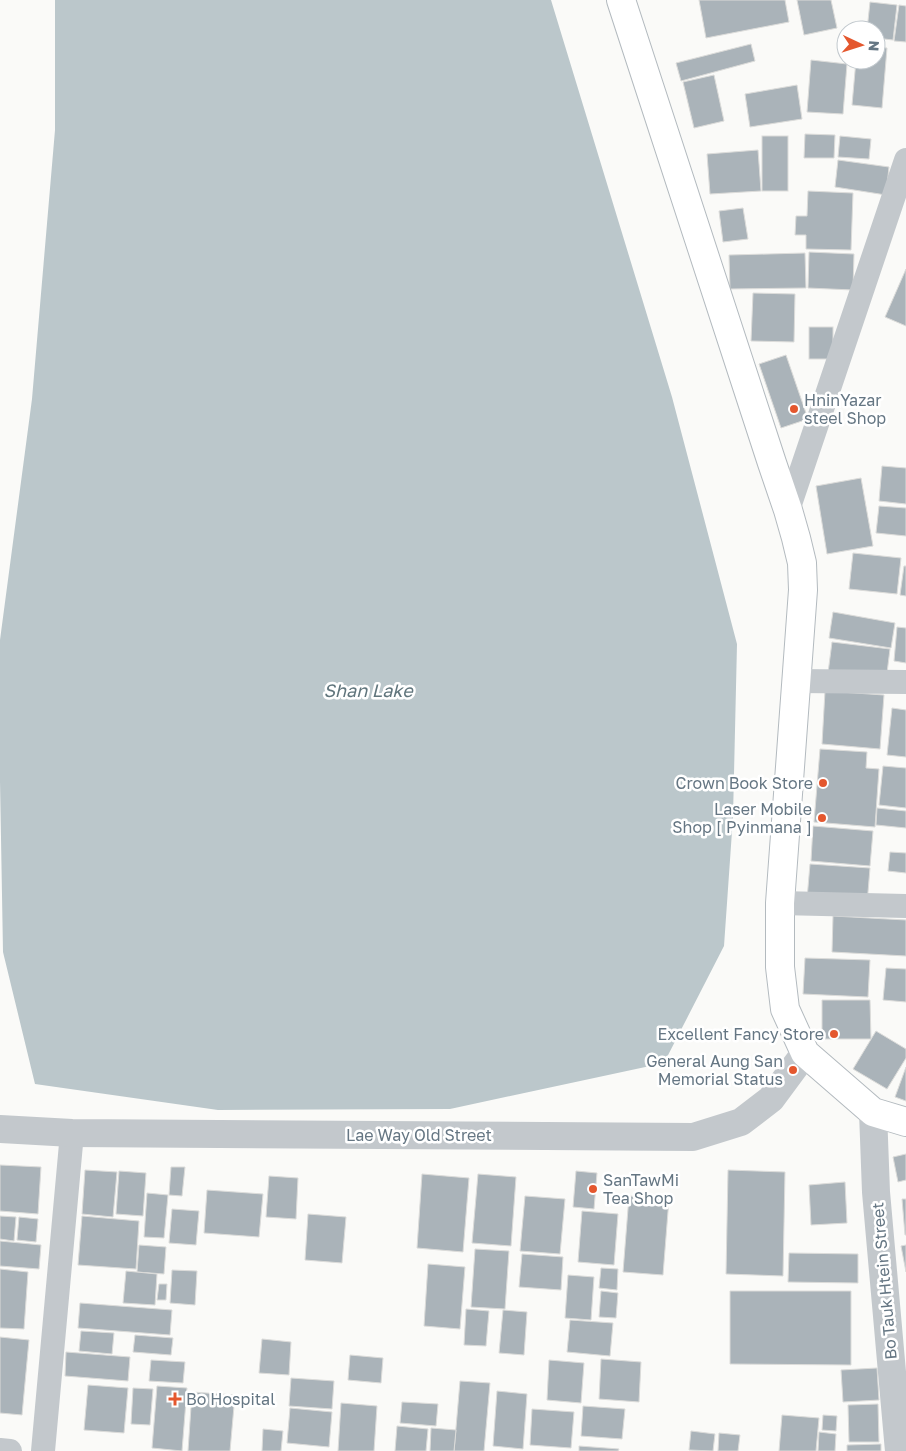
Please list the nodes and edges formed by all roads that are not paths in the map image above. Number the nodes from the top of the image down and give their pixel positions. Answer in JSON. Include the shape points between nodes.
{"nodes":[{"id":1,"x":621,"y":0,"type":"edge"},
{"id":2,"x":906,"y":160,"type":"edge"},
{"id":3,"x":788,"y":510,"type":"junction"},
{"id":4,"x":796,"y":681,"type":"junction"},
{"id":5,"x":906,"y":682,"type":"edge"},
{"id":6,"x":780,"y":903,"type":"junction"},
{"id":7,"x":906,"y":906,"type":"edge"},
{"id":8,"x":805,"y":1053,"type":"junction"},
{"id":9,"x":873,"y":1112,"type":"junction"},
{"id":10,"x":906,"y":1122,"type":"edge"},
{"id":11,"x":0,"y":1129,"type":"edge"},
{"id":12,"x":72,"y":1133,"type":"junction"},
{"id":13,"x":0,"y":1450,"type":"edge"},
{"id":14,"x":10,"y":1451,"type":"edge"},
{"id":15,"x":43,"y":1451,"type":"edge"},
{"id":16,"x":899,"y":1451,"type":"edge"}],
"edges":[{"from":1,"to":3,"type":"main road"},
{"from":2,"to":3,"type":"street"},
{"from":3,"to":4,"type":"main road","via":[[802,564]]},
{"from":4,"to":5,"type":"street"},
{"from":4,"to":6,"type":"main road"},
{"from":6,"to":7,"type":"street"},
{"from":6,"to":8,"type":"main road","via":[[780,967],[785,1009]]},
{"from":8,"to":9,"type":"main road"},
{"from":8,"to":12,"type":"street","name":"Lae Way Old Street","via":[[771,1099],[741,1122],[693,1137]]},
{"from":9,"to":10,"type":"main road"},
{"from":9,"to":16,"type":"street","name":"Bo Tauk Htein Street","via":[[876,1192]]},
{"from":11,"to":12,"type":"street","name":"Lae Way Old Street"},
{"from":12,"to":15,"type":"street"},
{"from":13,"to":14,"type":"street"}]}
